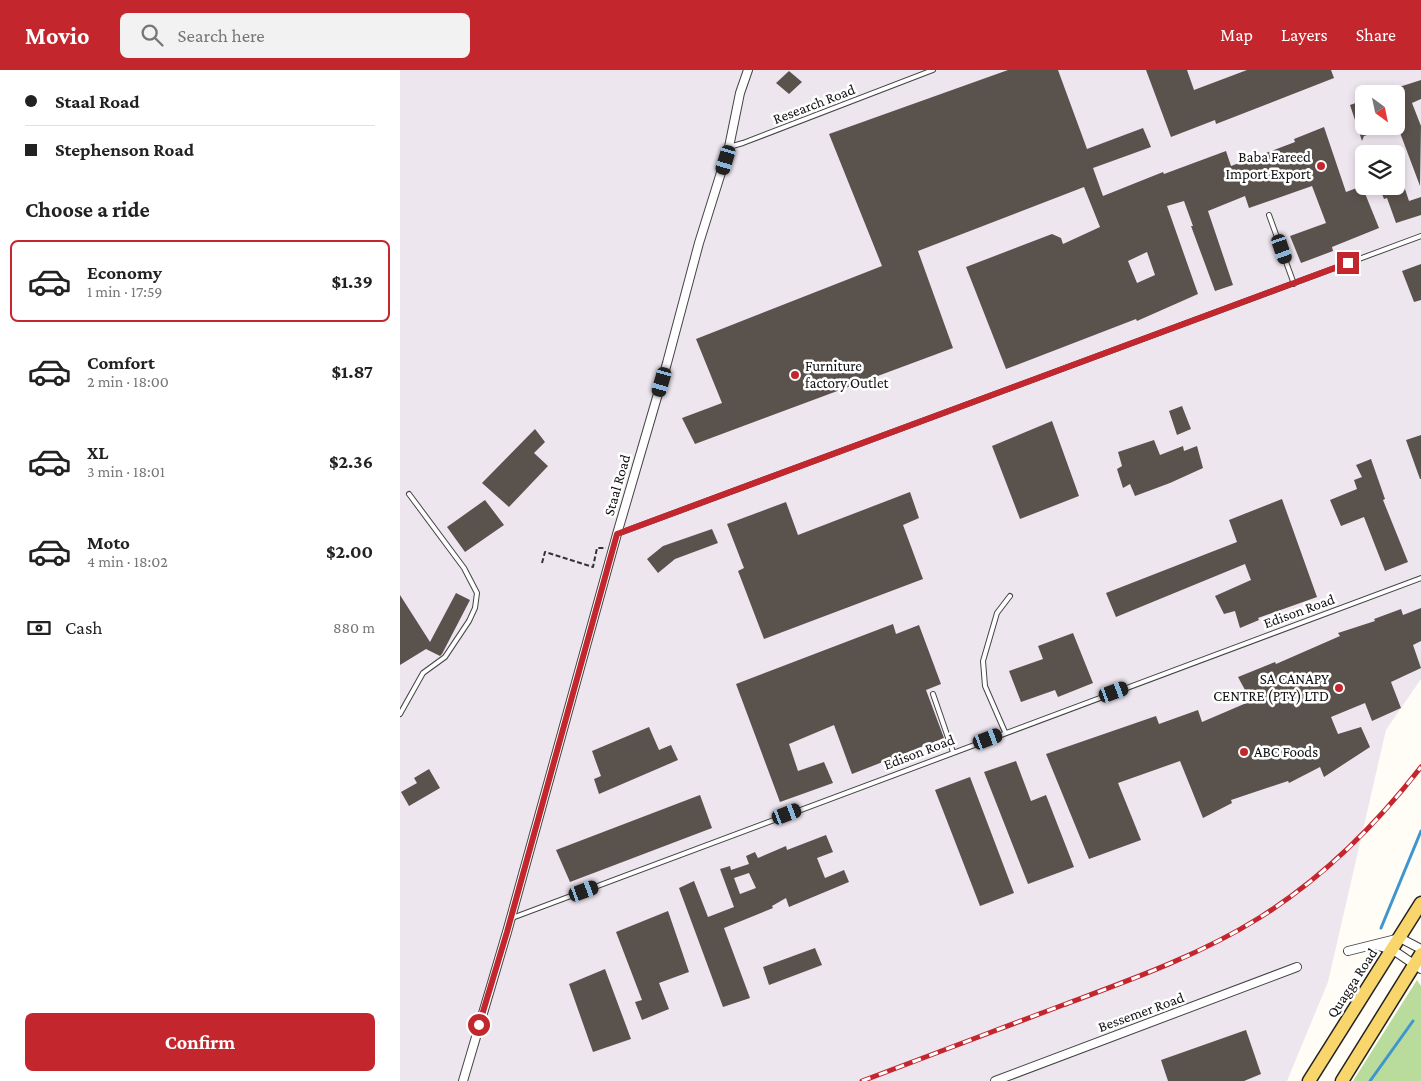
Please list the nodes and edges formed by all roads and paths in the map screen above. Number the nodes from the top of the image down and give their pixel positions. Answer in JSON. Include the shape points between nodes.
{"nodes":[{"id":1,"x":748,"y":70,"type":"edge"},
{"id":2,"x":933,"y":70,"type":"edge"},
{"id":3,"x":730,"y":147,"type":"junction"},
{"id":4,"x":1269,"y":215,"type":"dead end"},
{"id":5,"x":1421,"y":236,"type":"edge"},
{"id":6,"x":1294,"y":284,"type":"junction"},
{"id":7,"x":409,"y":494,"type":"dead end"},
{"id":8,"x":617,"y":534,"type":"junction"},
{"id":9,"x":597,"y":548,"type":"dead end"},
{"id":10,"x":542,"y":563,"type":"dead end"},
{"id":11,"x":1421,"y":578,"type":"edge"},
{"id":12,"x":1010,"y":596,"type":"dead end"},
{"id":13,"x":934,"y":694,"type":"dead end"},
{"id":14,"x":400,"y":714,"type":"edge"},
{"id":15,"x":1005,"y":732,"type":"junction"},
{"id":16,"x":953,"y":752,"type":"junction"},
{"id":17,"x":1421,"y":902,"type":"edge"},
{"id":18,"x":510,"y":918,"type":"junction"},
{"id":19,"x":1400,"y":938,"type":"junction"},
{"id":20,"x":1374,"y":945,"type":"junction"},
{"id":21,"x":1421,"y":949,"type":"edge"},
{"id":22,"x":1392,"y":950,"type":"junction"},
{"id":23,"x":1348,"y":951,"type":"dead end"},
{"id":24,"x":1419,"y":962,"type":"edge"},
{"id":25,"x":1297,"y":968,"type":"dead end"},
{"id":26,"x":463,"y":1081,"type":"edge"},
{"id":27,"x":995,"y":1081,"type":"edge"},
{"id":28,"x":1310,"y":1081,"type":"edge"},
{"id":29,"x":1342,"y":1081,"type":"edge"}],
"edges":[{"from":1,"to":3,"type":"street","name":"Staal Road","via":[[740,93]]},
{"from":2,"to":3,"type":"lane","name":"Research Road"},
{"from":3,"to":8,"type":"street","name":"Staal Road","via":[[699,243]]},
{"from":4,"to":6,"type":"lane"},
{"from":5,"to":6,"type":"lane"},
{"from":6,"to":8,"type":"lane"},
{"from":7,"to":14,"type":"lane","via":[[464,568],[477,593],[469,621],[445,657],[423,673]]},
{"from":8,"to":18,"type":"street","name":"Staal Road"},
{"from":9,"to":10,"type":"path","via":[[593,567],[545,552]]},
{"from":11,"to":15,"type":"lane","name":"Edison Road"},
{"from":12,"to":15,"type":"lane","via":[[997,613],[983,662],[985,686]]},
{"from":13,"to":16,"type":"lane"},
{"from":15,"to":16,"type":"lane","name":"Edison Road"},
{"from":16,"to":18,"type":"lane","name":"Edison Road"},
{"from":17,"to":19,"type":"main road","name":"Quagga Road"},
{"from":18,"to":26,"type":"street","name":"Staal Road"},
{"from":19,"to":20,"type":"street"},
{"from":19,"to":21,"type":"street"},
{"from":19,"to":22,"type":"main road","name":"Quagga Road"},
{"from":20,"to":22,"type":"street"},
{"from":20,"to":23,"type":"street"},
{"from":22,"to":24,"type":"street"},
{"from":22,"to":28,"type":"main road","name":"Quagga Road"},
{"from":24,"to":29,"type":"main road"},
{"from":25,"to":27,"type":"street","name":"Bessemer Road"}]}
